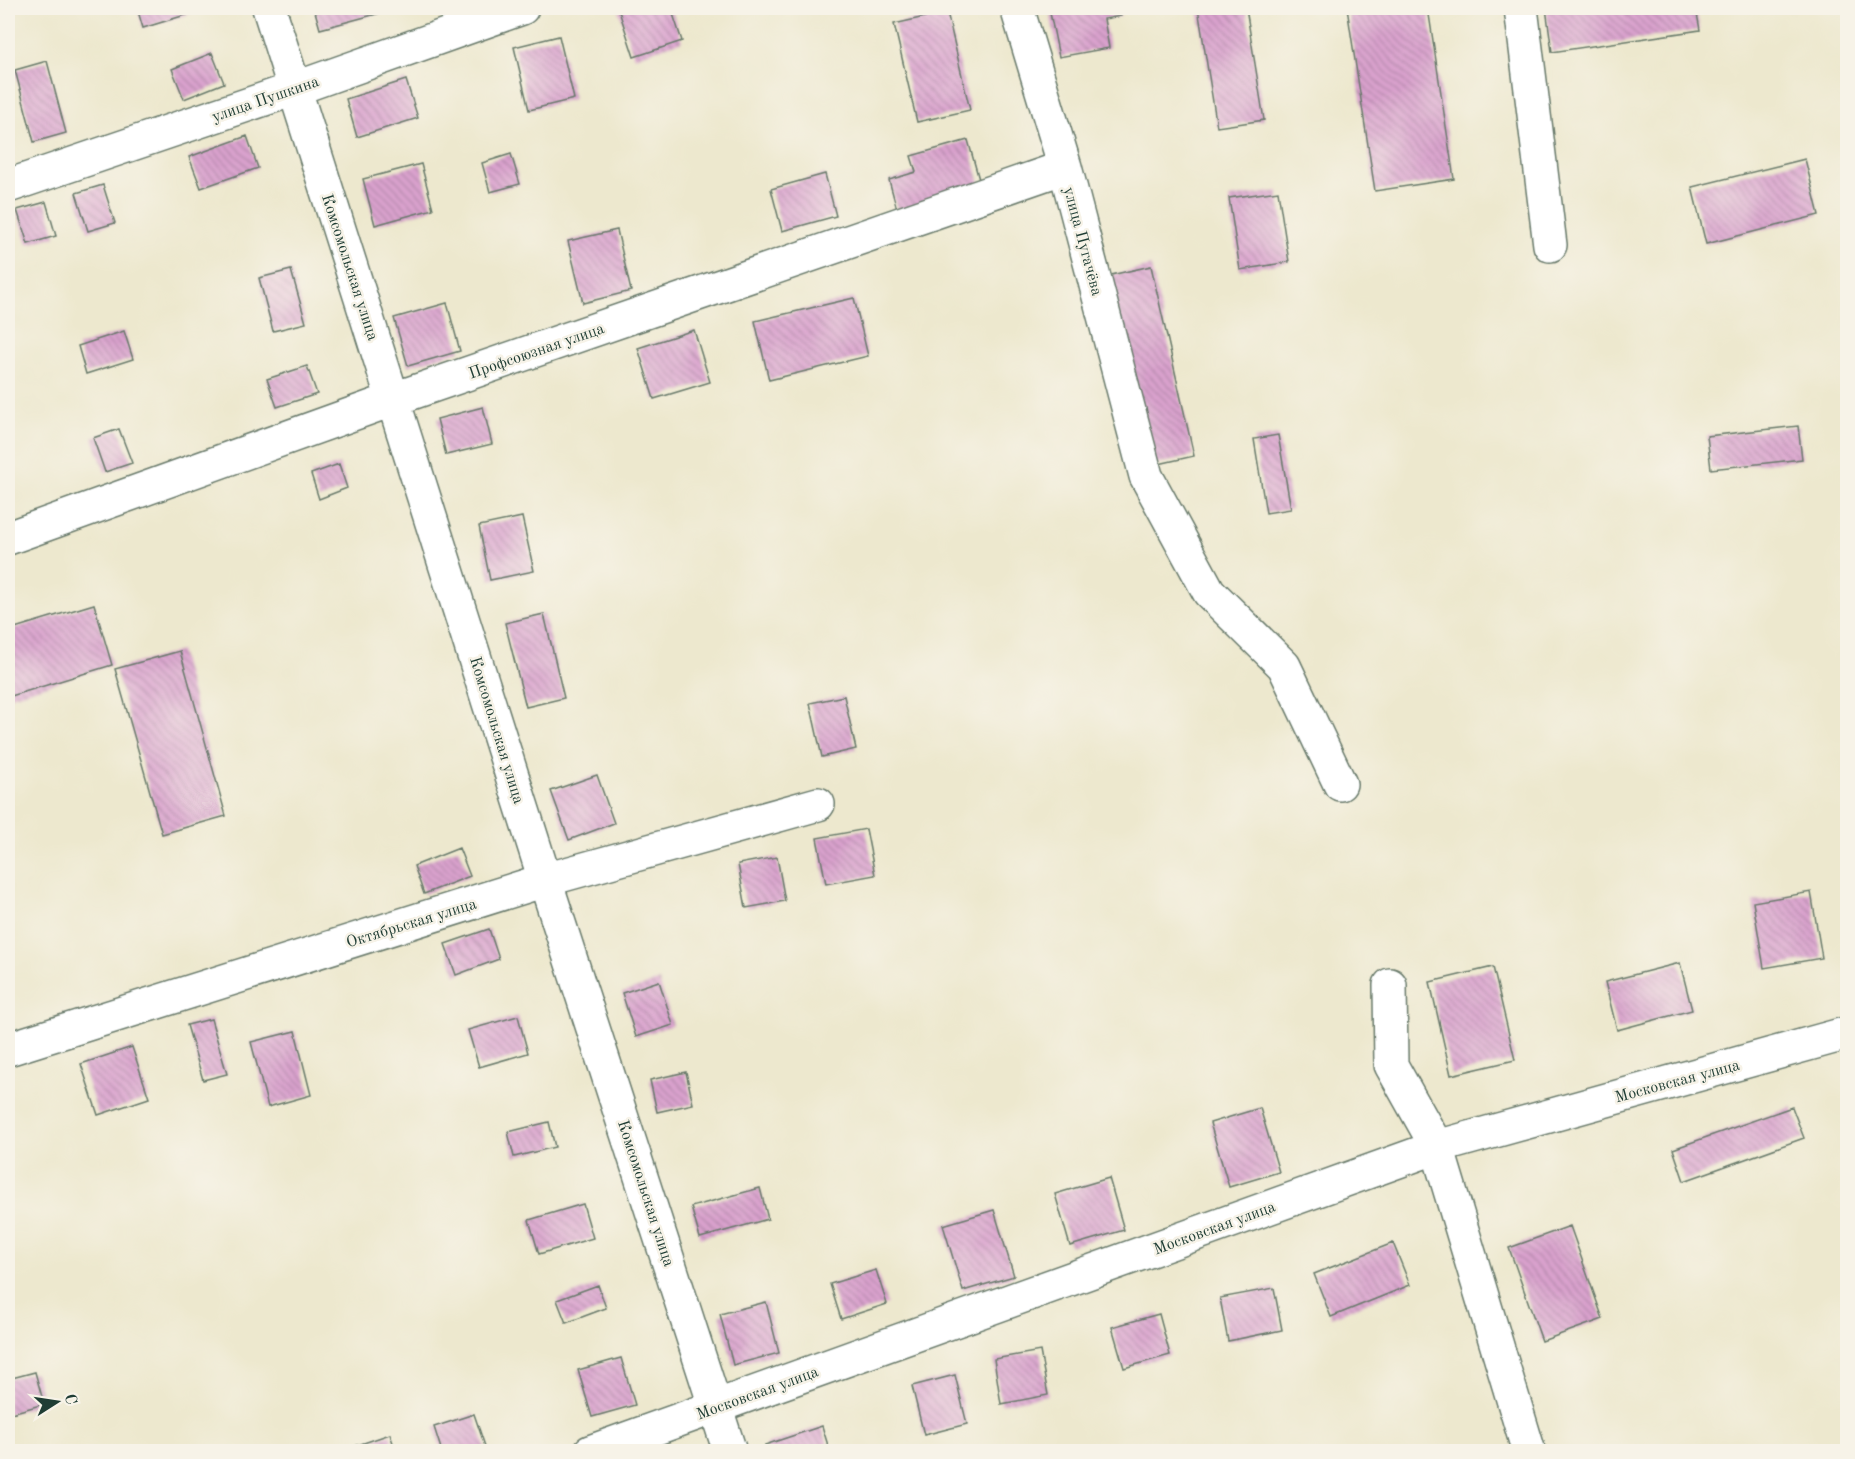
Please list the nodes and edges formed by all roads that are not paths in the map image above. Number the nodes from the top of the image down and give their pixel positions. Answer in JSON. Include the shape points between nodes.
{"nodes":[{"id":1,"x":269,"y":8,"type":"edge"},
{"id":2,"x":522,"y":8,"type":"edge"},
{"id":3,"x":1017,"y":8,"type":"edge"},
{"id":4,"x":1521,"y":8,"type":"edge"},
{"id":5,"x":294,"y":89,"type":"junction"},
{"id":6,"x":1065,"y":167,"type":"junction"},
{"id":7,"x":8,"y":186,"type":"edge"},
{"id":8,"x":1551,"y":245,"type":"dead end"},
{"id":9,"x":393,"y":399,"type":"junction"},
{"id":10,"x":8,"y":537,"type":"edge"},
{"id":11,"x":1340,"y":784,"type":"dead end"},
{"id":12,"x":818,"y":804,"type":"dead end"},
{"id":13,"x":545,"y":880,"type":"junction"},
{"id":14,"x":1390,"y":985,"type":"dead end"},
{"id":15,"x":1848,"y":1034,"type":"edge"},
{"id":16,"x":8,"y":1049,"type":"edge"},
{"id":17,"x":1437,"y":1147,"type":"junction"},
{"id":18,"x":716,"y":1407,"type":"junction"},
{"id":19,"x":590,"y":1452,"type":"edge"},
{"id":20,"x":730,"y":1452,"type":"edge"},
{"id":21,"x":1529,"y":1452,"type":"edge"}],
"edges":[{"from":1,"to":5,"type":"street","name":"Комсомольская улица"},
{"from":2,"to":5,"type":"street","name":"улица Пушкина"},
{"from":3,"to":6,"type":"street","name":"улица Пугачёва"},
{"from":4,"to":8,"type":"street"},
{"from":5,"to":7,"type":"street","name":"улица Пушкина"},
{"from":5,"to":9,"type":"street","name":"Комсомольская улица"},
{"from":6,"to":9,"type":"street","name":"Профсоюзная улица"},
{"from":6,"to":11,"type":"street","name":"улица Пугачёва","via":[[1146,476],[1209,592],[1284,666]]},
{"from":9,"to":10,"type":"street","name":"Профсоюзная улица"},
{"from":9,"to":13,"type":"street","name":"Комсомольская улица"},
{"from":12,"to":13,"type":"street","name":"Октябрьская улица"},
{"from":13,"to":16,"type":"street","name":"Октябрьская улица"},
{"from":13,"to":18,"type":"street","name":"Комсомольская улица"},
{"from":14,"to":17,"type":"street","via":[[1391,1065]]},
{"from":15,"to":17,"type":"street","name":"Московская улица"},
{"from":17,"to":18,"type":"street","name":"Московская улица"},
{"from":17,"to":21,"type":"street"},
{"from":18,"to":19,"type":"street","name":"Московская улица"},
{"from":18,"to":20,"type":"street","name":"Комсомольская улица"}]}
